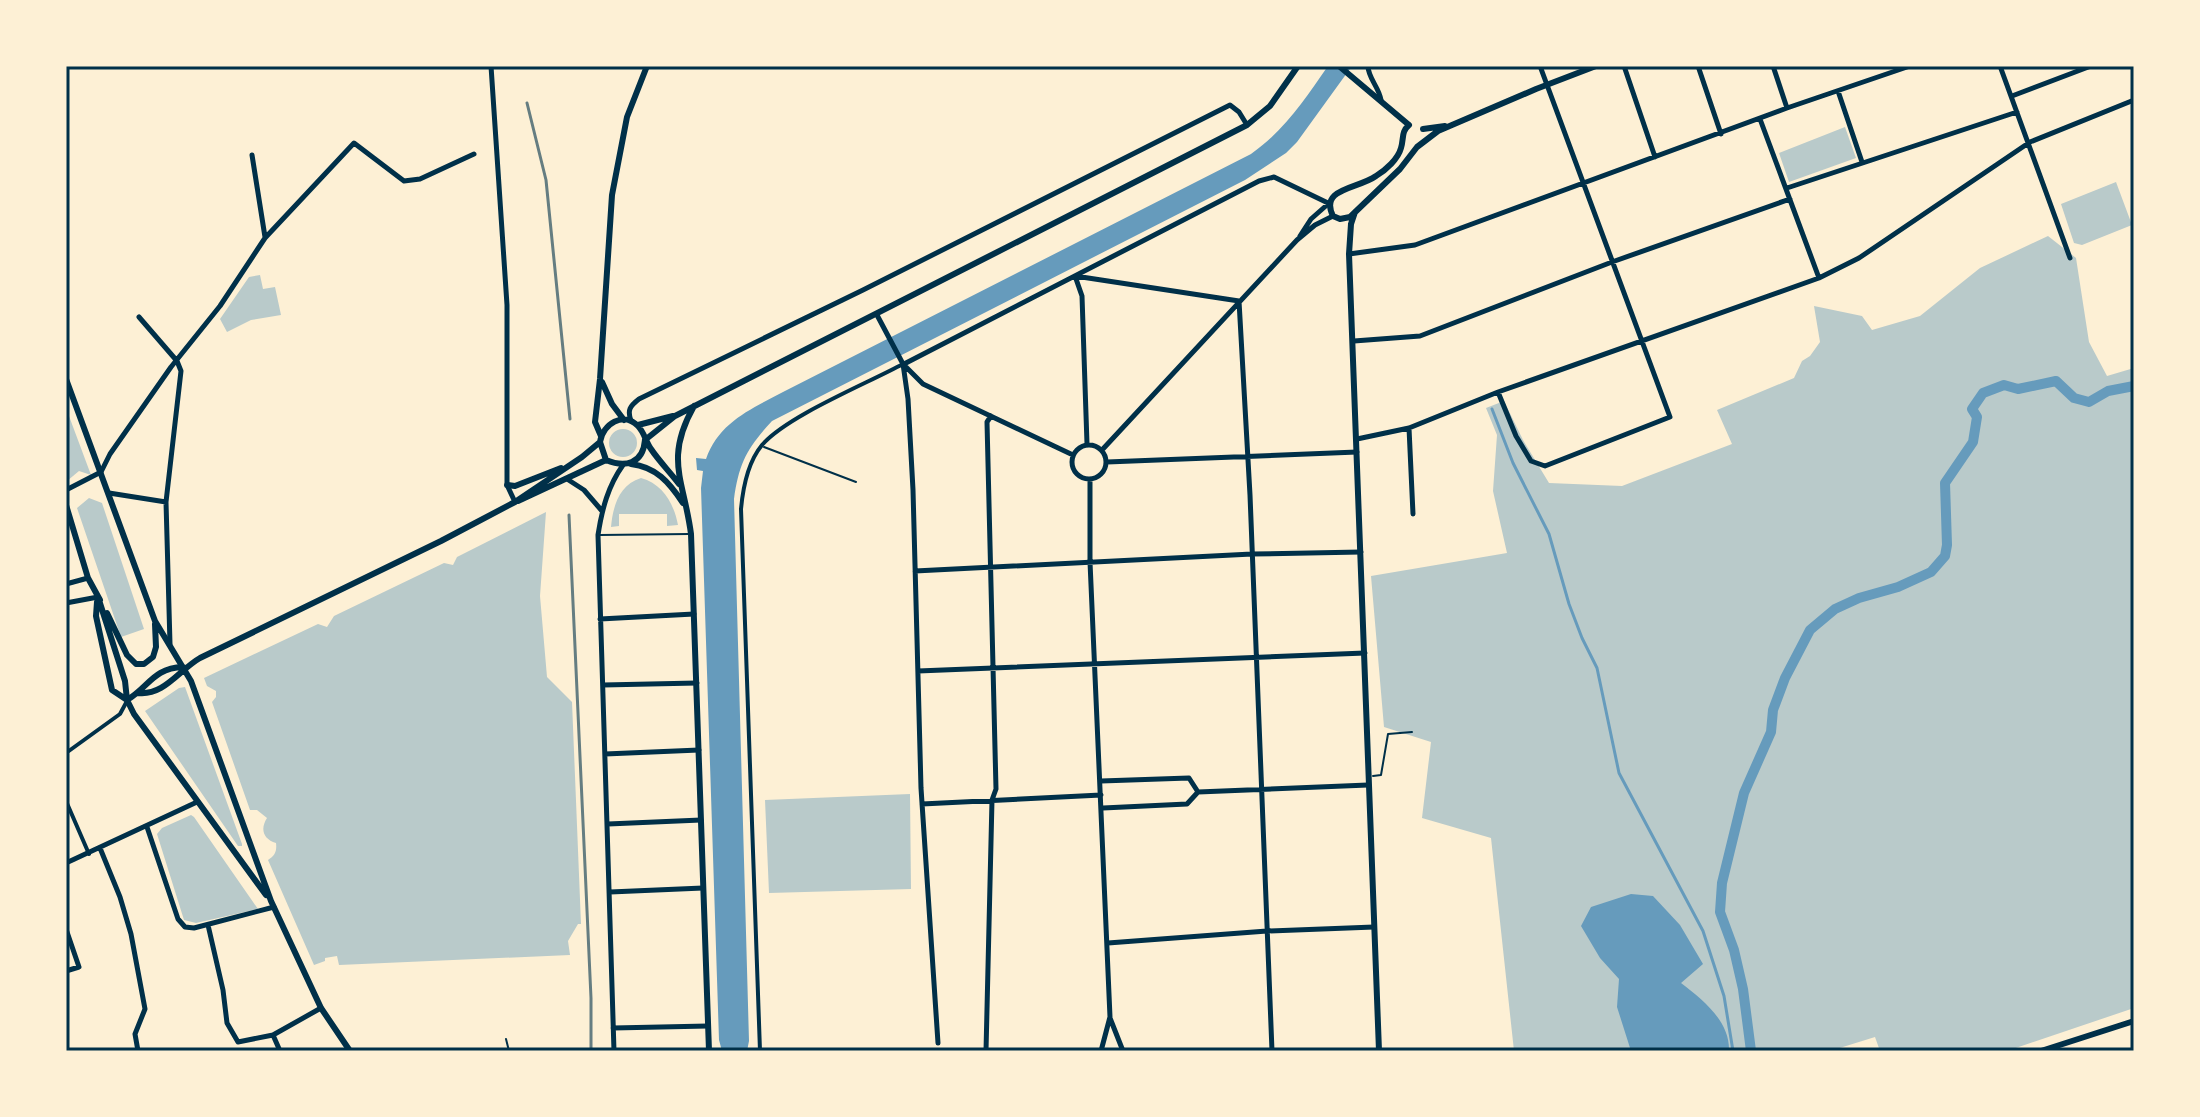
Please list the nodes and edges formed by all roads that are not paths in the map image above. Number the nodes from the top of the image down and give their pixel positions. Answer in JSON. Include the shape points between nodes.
{"nodes":[{"id":1,"x":491,"y":66,"type":"edge"},
{"id":2,"x":647,"y":66,"type":"edge"},
{"id":3,"x":1298,"y":66,"type":"edge"},
{"id":4,"x":1339,"y":66,"type":"edge"},
{"id":5,"x":1368,"y":66,"type":"edge"},
{"id":6,"x":1540,"y":66,"type":"edge"},
{"id":7,"x":1596,"y":66,"type":"edge"},
{"id":8,"x":1624,"y":66,"type":"edge"},
{"id":9,"x":1698,"y":66,"type":"edge"},
{"id":10,"x":1773,"y":66,"type":"edge"},
{"id":11,"x":1910,"y":66,"type":"edge"},
{"id":12,"x":2000,"y":66,"type":"edge"},
{"id":13,"x":2086,"y":67,"type":"edge"},
{"id":14,"x":1547,"y":84,"type":"junction"},
{"id":15,"x":1838,"y":91,"type":"junction"},
{"id":16,"x":2012,"y":96,"type":"junction"},
{"id":17,"x":1381,"y":100,"type":"junction"},
{"id":18,"x":2134,"y":100,"type":"edge"},
{"id":19,"x":1787,"y":108,"type":"junction"},
{"id":20,"x":2017,"y":112,"type":"junction"},
{"id":21,"x":1760,"y":119,"type":"junction"},
{"id":22,"x":1247,"y":125,"type":"junction"},
{"id":23,"x":1409,"y":125,"type":"junction"},
{"id":24,"x":1448,"y":125,"type":"junction"},
{"id":25,"x":1423,"y":129,"type":"junction"},
{"id":26,"x":1721,"y":134,"type":"junction"},
{"id":27,"x":1425,"y":139,"type":"junction"},
{"id":28,"x":2030,"y":142,"type":"junction"},
{"id":29,"x":474,"y":154,"type":"dead end"},
{"id":30,"x":252,"y":155,"type":"dead end"},
{"id":31,"x":1655,"y":157,"type":"junction"},
{"id":32,"x":1862,"y":162,"type":"junction"},
{"id":33,"x":1582,"y":183,"type":"junction"},
{"id":34,"x":1787,"y":188,"type":"junction"},
{"id":35,"x":1790,"y":199,"type":"junction"},
{"id":36,"x":1328,"y":203,"type":"junction"},
{"id":37,"x":1355,"y":212,"type":"junction"},
{"id":38,"x":1337,"y":218,"type":"junction"},
{"id":39,"x":1349,"y":236,"type":"junction"},
{"id":40,"x":265,"y":238,"type":"junction"},
{"id":41,"x":1297,"y":240,"type":"junction"},
{"id":42,"x":1349,"y":254,"type":"junction"},
{"id":43,"x":2070,"y":258,"type":"dead end"},
{"id":44,"x":1612,"y":262,"type":"junction"},
{"id":45,"x":1075,"y":276,"type":"junction"},
{"id":46,"x":1819,"y":278,"type":"junction"},
{"id":47,"x":1239,"y":301,"type":"junction"},
{"id":48,"x":877,"y":315,"type":"junction"},
{"id":49,"x":139,"y":317,"type":"dead end"},
{"id":50,"x":1643,"y":340,"type":"junction"},
{"id":51,"x":1354,"y":341,"type":"junction"},
{"id":52,"x":177,"y":361,"type":"junction"},
{"id":53,"x":902,"y":361,"type":"junction"},
{"id":54,"x":66,"y":379,"type":"edge"},
{"id":55,"x":600,"y":379,"type":"junction"},
{"id":56,"x":1498,"y":392,"type":"junction"},
{"id":57,"x":694,"y":406,"type":"junction"},
{"id":58,"x":675,"y":416,"type":"junction"},
{"id":59,"x":991,"y":416,"type":"junction"},
{"id":60,"x":631,"y":422,"type":"junction"},
{"id":61,"x":1409,"y":428,"type":"junction"},
{"id":62,"x":600,"y":439,"type":"junction"},
{"id":63,"x":1357,"y":439,"type":"junction"},
{"id":64,"x":645,"y":440,"type":"junction"},
{"id":65,"x":1087,"y":444,"type":"junction"},
{"id":66,"x":761,"y":446,"type":"junction"},
{"id":67,"x":1102,"y":450,"type":"junction"},
{"id":68,"x":1358,"y":452,"type":"junction"},
{"id":69,"x":1073,"y":455,"type":"junction"},
{"id":70,"x":1247,"y":458,"type":"junction"},
{"id":71,"x":606,"y":460,"type":"junction"},
{"id":72,"x":1107,"y":462,"type":"junction"},
{"id":73,"x":627,"y":464,"type":"junction"},
{"id":74,"x":564,"y":468,"type":"junction"},
{"id":75,"x":101,"y":472,"type":"junction"},
{"id":76,"x":566,"y":478,"type":"junction"},
{"id":77,"x":1090,"y":480,"type":"junction"},
{"id":78,"x":856,"y":482,"type":"dead end"},
{"id":79,"x":507,"y":485,"type":"junction"},
{"id":80,"x":681,"y":487,"type":"junction"},
{"id":81,"x":66,"y":490,"type":"edge"},
{"id":82,"x":109,"y":493,"type":"junction"},
{"id":83,"x":166,"y":502,"type":"junction"},
{"id":84,"x":515,"y":502,"type":"junction"},
{"id":85,"x":66,"y":505,"type":"edge"},
{"id":86,"x":602,"y":511,"type":"junction"},
{"id":87,"x":689,"y":513,"type":"junction"},
{"id":88,"x":1413,"y":514,"type":"dead end"},
{"id":89,"x":691,"y":534,"type":"junction"},
{"id":90,"x":598,"y":535,"type":"junction"},
{"id":91,"x":1361,"y":552,"type":"junction"},
{"id":92,"x":1252,"y":554,"type":"junction"},
{"id":93,"x":1090,"y":562,"type":"junction"},
{"id":94,"x":991,"y":565,"type":"junction"},
{"id":95,"x":915,"y":571,"type":"junction"},
{"id":96,"x":88,"y":578,"type":"junction"},
{"id":97,"x":66,"y":584,"type":"edge"},
{"id":98,"x":98,"y":597,"type":"junction"},
{"id":99,"x":66,"y":603,"type":"edge"},
{"id":100,"x":694,"y":614,"type":"junction"},
{"id":101,"x":600,"y":619,"type":"junction"},
{"id":102,"x":155,"y":621,"type":"junction"},
{"id":103,"x":170,"y":647,"type":"junction"},
{"id":104,"x":1365,"y":653,"type":"junction"},
{"id":105,"x":1255,"y":657,"type":"junction"},
{"id":106,"x":1095,"y":664,"type":"junction"},
{"id":107,"x":183,"y":667,"type":"junction"},
{"id":108,"x":993,"y":668,"type":"junction"},
{"id":109,"x":918,"y":671,"type":"junction"},
{"id":110,"x":697,"y":683,"type":"junction"},
{"id":111,"x":603,"y":685,"type":"junction"},
{"id":112,"x":138,"y":693,"type":"junction"},
{"id":113,"x":127,"y":700,"type":"junction"},
{"id":114,"x":1412,"y":732,"type":"dead end"},
{"id":115,"x":699,"y":750,"type":"junction"},
{"id":116,"x":66,"y":753,"type":"edge"},
{"id":117,"x":605,"y":754,"type":"junction"},
{"id":118,"x":1368,"y":776,"type":"junction"},
{"id":119,"x":1101,"y":781,"type":"junction"},
{"id":120,"x":1368,"y":785,"type":"junction"},
{"id":121,"x":1260,"y":788,"type":"junction"},
{"id":122,"x":1198,"y":792,"type":"junction"},
{"id":123,"x":1101,"y":795,"type":"junction"},
{"id":124,"x":992,"y":800,"type":"junction"},
{"id":125,"x":66,"y":801,"type":"edge"},
{"id":126,"x":197,"y":802,"type":"junction"},
{"id":127,"x":922,"y":804,"type":"junction"},
{"id":128,"x":1102,"y":808,"type":"junction"},
{"id":129,"x":701,"y":820,"type":"junction"},
{"id":130,"x":608,"y":824,"type":"junction"},
{"id":131,"x":147,"y":827,"type":"junction"},
{"id":132,"x":100,"y":848,"type":"junction"},
{"id":133,"x":252,"y":849,"type":"junction"},
{"id":134,"x":89,"y":854,"type":"junction"},
{"id":135,"x":235,"y":856,"type":"junction"},
{"id":136,"x":66,"y":863,"type":"edge"},
{"id":137,"x":703,"y":888,"type":"junction"},
{"id":138,"x":610,"y":892,"type":"junction"},
{"id":139,"x":272,"y":904,"type":"junction"},
{"id":140,"x":208,"y":925,"type":"junction"},
{"id":141,"x":1375,"y":927,"type":"junction"},
{"id":142,"x":66,"y":929,"type":"edge"},
{"id":143,"x":1267,"y":931,"type":"junction"},
{"id":144,"x":1108,"y":943,"type":"junction"},
{"id":145,"x":66,"y":971,"type":"edge"},
{"id":146,"x":321,"y":1008,"type":"junction"},
{"id":147,"x":1110,"y":1017,"type":"junction"},
{"id":148,"x":2134,"y":1021,"type":"edge"},
{"id":149,"x":708,"y":1026,"type":"junction"},
{"id":150,"x":613,"y":1028,"type":"junction"},
{"id":151,"x":273,"y":1035,"type":"junction"},
{"id":152,"x":506,"y":1039,"type":"dead end"},
{"id":153,"x":938,"y":1043,"type":"dead end"},
{"id":154,"x":138,"y":1051,"type":"edge"},
{"id":155,"x":280,"y":1051,"type":"edge"},
{"id":156,"x":350,"y":1051,"type":"edge"},
{"id":157,"x":509,"y":1051,"type":"edge"},
{"id":158,"x":614,"y":1051,"type":"edge"},
{"id":159,"x":709,"y":1051,"type":"edge"},
{"id":160,"x":760,"y":1051,"type":"edge"},
{"id":161,"x":986,"y":1051,"type":"edge"},
{"id":162,"x":1101,"y":1051,"type":"edge"},
{"id":163,"x":1123,"y":1051,"type":"edge"},
{"id":164,"x":1272,"y":1051,"type":"edge"},
{"id":165,"x":1379,"y":1051,"type":"edge"},
{"id":166,"x":2041,"y":1051,"type":"edge"}],
"edges":[{"from":1,"to":79,"type":"street","via":[[507,305]]},
{"from":2,"to":55,"type":"street","via":[[627,117],[616,167]]},
{"from":3,"to":22,"type":"street","via":[[1270,106]]},
{"from":4,"to":17,"type":"street"},
{"from":5,"to":17,"type":"street"},
{"from":6,"to":14,"type":"street"},
{"from":7,"to":14,"type":"street"},
{"from":8,"to":31,"type":"street"},
{"from":9,"to":26,"type":"street"},
{"from":10,"to":19,"type":"street"},
{"from":11,"to":15,"type":"street"},
{"from":12,"to":16,"type":"street"},
{"from":13,"to":16,"type":"street"},
{"from":14,"to":24,"type":"street"},
{"from":14,"to":33,"type":"street"},
{"from":15,"to":19,"type":"street"},
{"from":15,"to":32,"type":"street"},
{"from":16,"to":20,"type":"street"},
{"from":17,"to":23,"type":"street"},
{"from":18,"to":28,"type":"street"},
{"from":19,"to":21,"type":"street"},
{"from":20,"to":28,"type":"street"},
{"from":20,"to":32,"type":"street"},
{"from":21,"to":26,"type":"street"},
{"from":21,"to":34,"type":"street"},
{"from":22,"to":48,"type":"street"},
{"from":22,"to":60,"type":"street","via":[[1230,105],[639,399],[630,407]]},
{"from":23,"to":25,"type":"street"},
{"from":23,"to":36,"type":"street","via":[[1400,152],[1383,171]]},
{"from":24,"to":25,"type":"street"},
{"from":24,"to":27,"type":"street"},
{"from":25,"to":27,"type":"street"},
{"from":26,"to":31,"type":"street"},
{"from":27,"to":37,"type":"street"},
{"from":28,"to":43,"type":"street"},
{"from":28,"to":46,"type":"street","via":[[1859,258]]},
{"from":29,"to":40,"type":"street","via":[[404,181],[354,143]]},
{"from":30,"to":40,"type":"street"},
{"from":31,"to":33,"type":"street"},
{"from":32,"to":34,"type":"street"},
{"from":33,"to":42,"type":"street","via":[[1415,245]]},
{"from":33,"to":44,"type":"street"},
{"from":34,"to":35,"type":"street"},
{"from":35,"to":44,"type":"street"},
{"from":35,"to":46,"type":"street"},
{"from":36,"to":38,"type":"street"},
{"from":36,"to":41,"type":"street"},
{"from":36,"to":45,"type":"street","via":[[1274,177],[1259,181]]},
{"from":37,"to":38,"type":"street"},
{"from":37,"to":39,"type":"street"},
{"from":38,"to":39,"type":"street"},
{"from":38,"to":41,"type":"street","via":[[1315,225]]},
{"from":39,"to":42,"type":"street"},
{"from":40,"to":52,"type":"street"},
{"from":41,"to":47,"type":"street"},
{"from":42,"to":51,"type":"street"},
{"from":44,"to":50,"type":"street"},
{"from":44,"to":51,"type":"street","via":[[1420,336]]},
{"from":45,"to":47,"type":"street"},
{"from":45,"to":53,"type":"street"},
{"from":45,"to":65,"type":"street","via":[[1082,296]]},
{"from":46,"to":50,"type":"street"},
{"from":47,"to":67,"type":"street"},
{"from":47,"to":70,"type":"street"},
{"from":48,"to":53,"type":"street"},
{"from":48,"to":57,"type":"street"},
{"from":49,"to":52,"type":"street"},
{"from":50,"to":56,"type":"street"},
{"from":50,"to":56,"type":"street","via":[[1670,417],[1545,466],[1531,461]]},
{"from":51,"to":63,"type":"street"},
{"from":52,"to":75,"type":"street"},
{"from":52,"to":83,"type":"street","via":[[181,371]]},
{"from":53,"to":59,"type":"street","via":[[923,384]]},
{"from":53,"to":66,"type":"street","via":[[779,429]]},
{"from":53,"to":95,"type":"street"},
{"from":54,"to":75,"type":"street"},
{"from":55,"to":60,"type":"street","via":[[612,404]]},
{"from":55,"to":62,"type":"street","via":[[595,422]]},
{"from":56,"to":61,"type":"street"},
{"from":57,"to":58,"type":"street"},
{"from":57,"to":80,"type":"street","via":[[676,453]]},
{"from":58,"to":60,"type":"street"},
{"from":58,"to":64,"type":"street"},
{"from":59,"to":69,"type":"street"},
{"from":59,"to":94,"type":"street"},
{"from":60,"to":62,"type":"street","via":[[610,423]]},
{"from":60,"to":64,"type":"street"},
{"from":61,"to":63,"type":"street"},
{"from":61,"to":88,"type":"street"},
{"from":62,"to":71,"type":"street"},
{"from":62,"to":74,"type":"street"},
{"from":63,"to":68,"type":"street"},
{"from":64,"to":73,"type":"street","via":[[642,454]]},
{"from":64,"to":80,"type":"street"},
{"from":65,"to":67,"type":"street"},
{"from":65,"to":69,"type":"street"},
{"from":66,"to":78,"type":"lane"},
{"from":66,"to":160,"type":"street","via":[[749,469],[741,509]]},
{"from":67,"to":72,"type":"street"},
{"from":68,"to":70,"type":"street"},
{"from":68,"to":91,"type":"street"},
{"from":69,"to":77,"type":"street","via":[[1073,470]]},
{"from":70,"to":72,"type":"street"},
{"from":70,"to":92,"type":"street"},
{"from":71,"to":73,"type":"street"},
{"from":71,"to":76,"type":"street"},
{"from":72,"to":77,"type":"street","via":[[1101,475]]},
{"from":73,"to":86,"type":"street","via":[[614,478]]},
{"from":73,"to":87,"type":"street","via":[[657,472]]},
{"from":74,"to":79,"type":"street"},
{"from":74,"to":84,"type":"street"},
{"from":75,"to":81,"type":"street"},
{"from":75,"to":82,"type":"street"},
{"from":76,"to":84,"type":"street"},
{"from":76,"to":86,"type":"street"},
{"from":77,"to":93,"type":"street"},
{"from":79,"to":84,"type":"street"},
{"from":80,"to":87,"type":"street"},
{"from":82,"to":83,"type":"street"},
{"from":82,"to":102,"type":"street"},
{"from":83,"to":103,"type":"street"},
{"from":84,"to":107,"type":"street"},
{"from":85,"to":96,"type":"street"},
{"from":86,"to":90,"type":"street"},
{"from":87,"to":89,"type":"street"},
{"from":89,"to":90,"type":"lane"},
{"from":89,"to":100,"type":"street"},
{"from":90,"to":101,"type":"street"},
{"from":91,"to":92,"type":"street"},
{"from":91,"to":104,"type":"street"},
{"from":92,"to":93,"type":"street"},
{"from":92,"to":105,"type":"street"},
{"from":93,"to":94,"type":"street"},
{"from":93,"to":106,"type":"street"},
{"from":94,"to":95,"type":"street"},
{"from":94,"to":108,"type":"street"},
{"from":95,"to":109,"type":"street"},
{"from":96,"to":97,"type":"street"},
{"from":96,"to":98,"type":"street"},
{"from":98,"to":99,"type":"street"},
{"from":98,"to":102,"type":"street","via":[[136,664],[154,654]]},
{"from":98,"to":113,"type":"street"},
{"from":98,"to":113,"type":"street","via":[[96,616],[112,690]]},
{"from":100,"to":101,"type":"street"},
{"from":100,"to":110,"type":"street"},
{"from":101,"to":111,"type":"street"},
{"from":102,"to":103,"type":"street"},
{"from":103,"to":107,"type":"street"},
{"from":104,"to":105,"type":"street"},
{"from":104,"to":118,"type":"street"},
{"from":105,"to":106,"type":"street"},
{"from":105,"to":121,"type":"street"},
{"from":106,"to":108,"type":"street"},
{"from":106,"to":119,"type":"street"},
{"from":107,"to":112,"type":"street","via":[[163,671]]},
{"from":107,"to":112,"type":"street","via":[[155,692]]},
{"from":107,"to":133,"type":"street"},
{"from":108,"to":109,"type":"street"},
{"from":108,"to":124,"type":"street"},
{"from":109,"to":127,"type":"street"},
{"from":110,"to":111,"type":"street"},
{"from":110,"to":115,"type":"street"},
{"from":111,"to":117,"type":"street"},
{"from":112,"to":113,"type":"street"},
{"from":113,"to":116,"type":"street","via":[[120,714]]},
{"from":113,"to":126,"type":"street"},
{"from":114,"to":118,"type":"lane","via":[[1388,734],[1381,775]]},
{"from":115,"to":117,"type":"street"},
{"from":115,"to":129,"type":"street"},
{"from":117,"to":130,"type":"street"},
{"from":118,"to":120,"type":"street"},
{"from":119,"to":122,"type":"street","via":[[1189,778]]},
{"from":119,"to":123,"type":"street"},
{"from":120,"to":121,"type":"street"},
{"from":120,"to":141,"type":"street"},
{"from":121,"to":122,"type":"street"},
{"from":121,"to":143,"type":"street"},
{"from":122,"to":128,"type":"street","via":[[1187,804]]},
{"from":123,"to":124,"type":"street"},
{"from":123,"to":128,"type":"street"},
{"from":124,"to":127,"type":"street"},
{"from":124,"to":161,"type":"street"},
{"from":125,"to":134,"type":"street"},
{"from":126,"to":131,"type":"street"},
{"from":126,"to":135,"type":"street"},
{"from":127,"to":153,"type":"street"},
{"from":128,"to":144,"type":"street"},
{"from":129,"to":130,"type":"street"},
{"from":129,"to":137,"type":"street"},
{"from":130,"to":138,"type":"street"},
{"from":131,"to":132,"type":"street"},
{"from":131,"to":140,"type":"street","via":[[178,919],[189,929]]},
{"from":132,"to":134,"type":"street"},
{"from":132,"to":154,"type":"street","via":[[127,921],[145,1009],[135,1034]]},
{"from":133,"to":135,"type":"street","via":[[246,858]]},
{"from":133,"to":139,"type":"street"},
{"from":134,"to":136,"type":"street"},
{"from":135,"to":139,"type":"street"},
{"from":137,"to":138,"type":"street"},
{"from":137,"to":149,"type":"street"},
{"from":138,"to":150,"type":"street"},
{"from":139,"to":140,"type":"street"},
{"from":139,"to":146,"type":"street"},
{"from":140,"to":151,"type":"street","via":[[232,1035],[238,1042]]},
{"from":141,"to":143,"type":"street"},
{"from":141,"to":165,"type":"street"},
{"from":142,"to":145,"type":"street","via":[[79,967]]},
{"from":143,"to":144,"type":"street"},
{"from":143,"to":164,"type":"street"},
{"from":144,"to":147,"type":"street"},
{"from":146,"to":151,"type":"street"},
{"from":146,"to":156,"type":"street"},
{"from":147,"to":162,"type":"street"},
{"from":147,"to":163,"type":"street"},
{"from":148,"to":166,"type":"street"},
{"from":149,"to":150,"type":"street"},
{"from":149,"to":159,"type":"street"},
{"from":150,"to":158,"type":"street"},
{"from":151,"to":155,"type":"street"},
{"from":152,"to":157,"type":"lane"}]}
